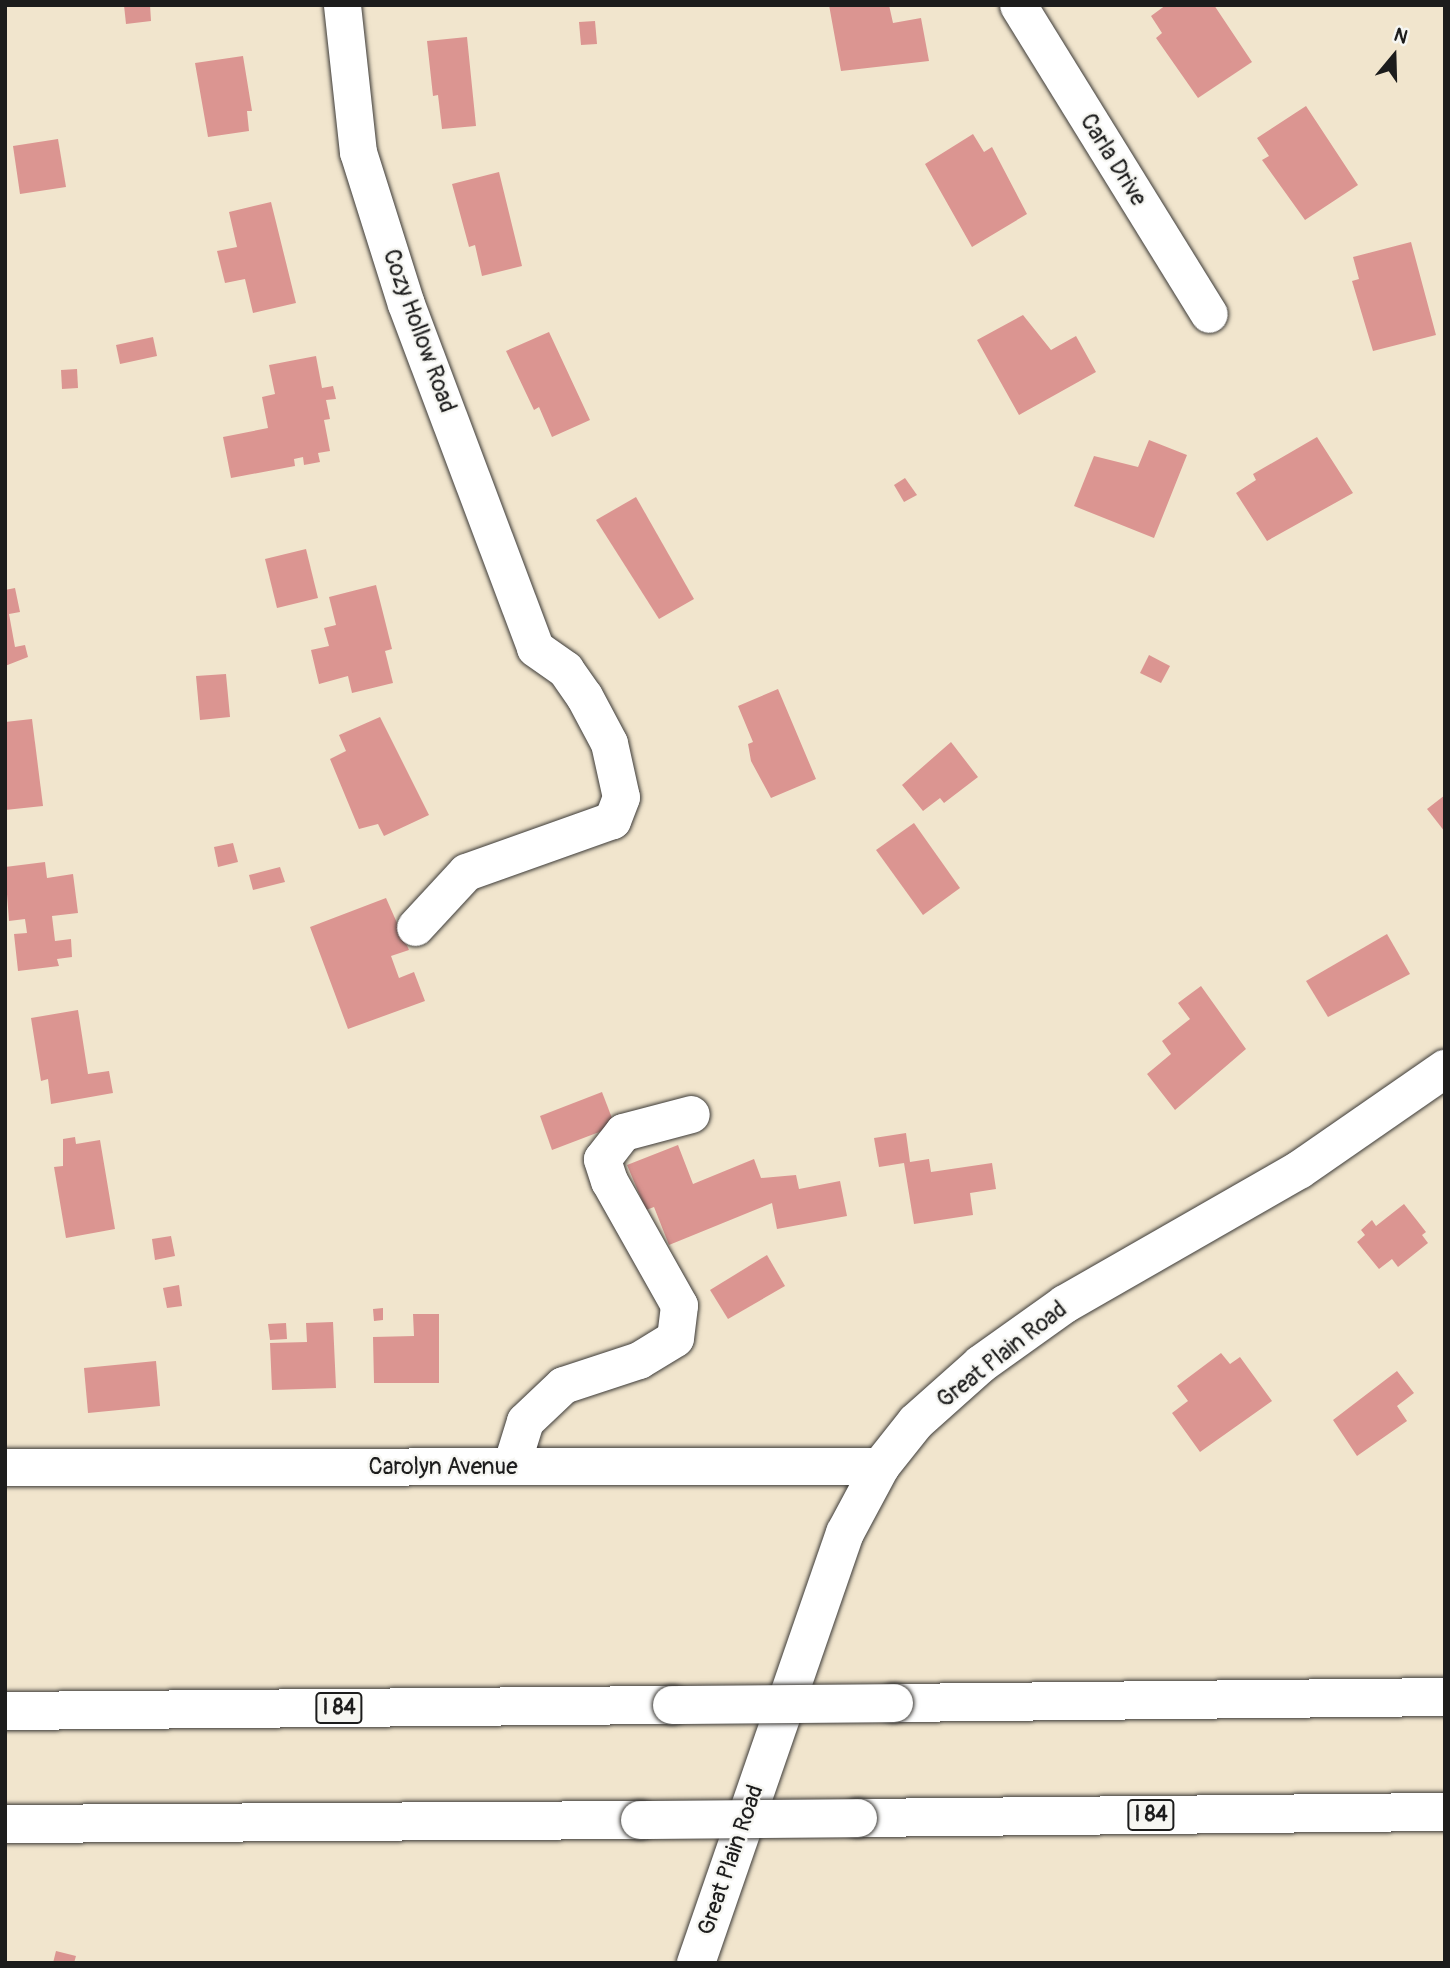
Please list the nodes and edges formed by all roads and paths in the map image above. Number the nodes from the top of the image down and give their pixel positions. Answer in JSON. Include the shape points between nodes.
{"nodes":[{"id":1,"x":342,"y":5,"type":"edge"},
{"id":2,"x":1018,"y":5,"type":"edge"},
{"id":3,"x":1209,"y":314,"type":"dead end"},
{"id":4,"x":415,"y":927,"type":"dead end"},
{"id":5,"x":1445,"y":1069,"type":"edge"},
{"id":6,"x":691,"y":1114,"type":"dead end"},
{"id":7,"x":511,"y":1466,"type":"junction"},
{"id":8,"x":881,"y":1466,"type":"junction"},
{"id":9,"x":5,"y":1467,"type":"edge"},
{"id":10,"x":1445,"y":1698,"type":"edge"},
{"id":11,"x":5,"y":1712,"type":"edge"},
{"id":12,"x":1445,"y":1812,"type":"edge"},
{"id":13,"x":5,"y":1824,"type":"edge"},
{"id":14,"x":696,"y":1963,"type":"edge"}],
"edges":[{"from":1,"to":4,"type":"street","name":"Cozy Hollow Road","via":[[358,152],[406,304],[535,648],[565,669],[609,743],[621,797],[612,820],[466,872]]},
{"from":2,"to":3,"type":"street","name":"Carla Drive"},
{"from":5,"to":8,"type":"main road","name":"Great Plain Road","via":[[1299,1170],[1065,1304],[981,1364],[916,1422]]},
{"from":6,"to":7,"type":"street","via":[[623,1132],[603,1159],[609,1181],[679,1305],[675,1338],[639,1360],[564,1385],[525,1421]]},
{"from":7,"to":8,"type":"street","name":"Carolyn Avenue"},
{"from":7,"to":9,"type":"street","name":"Carolyn Avenue"},
{"from":8,"to":14,"type":"main road","name":"Great Plain Road","via":[[845,1533],[819,1601]]},
{"from":10,"to":11,"type":"main road","number":"I 84","bridge":true},
{"from":12,"to":13,"type":"main road","number":"I 84","bridge":true}]}
